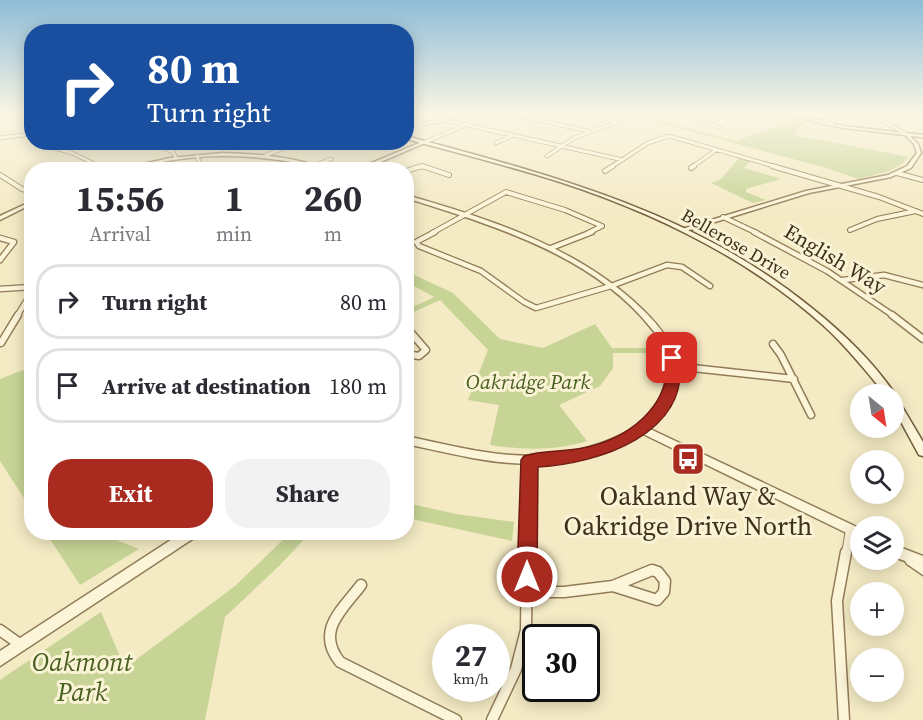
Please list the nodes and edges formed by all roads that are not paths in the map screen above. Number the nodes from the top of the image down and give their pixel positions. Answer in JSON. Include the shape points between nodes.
{"nodes":[{"id":1,"x":440,"y":148,"type":"edge"},
{"id":2,"x":562,"y":148,"type":"edge"},
{"id":3,"x":566,"y":148,"type":"edge"},
{"id":4,"x":642,"y":148,"type":"edge"},
{"id":5,"x":708,"y":148,"type":"edge"},
{"id":6,"x":62,"y":150,"type":"edge"},
{"id":7,"x":168,"y":150,"type":"edge"},
{"id":8,"x":279,"y":150,"type":"edge"},
{"id":9,"x":405,"y":150,"type":"edge"},
{"id":10,"x":717,"y":150,"type":"junction"},
{"id":11,"x":266,"y":155,"type":"junction"},
{"id":12,"x":197,"y":156,"type":"junction"},
{"id":13,"x":547,"y":156,"type":"dead end"},
{"id":14,"x":176,"y":158,"type":"junction"},
{"id":15,"x":920,"y":158,"type":"edge"},
{"id":16,"x":331,"y":159,"type":"dead end"},
{"id":17,"x":624,"y":160,"type":"junction"},
{"id":18,"x":89,"y":162,"type":"edge"},
{"id":19,"x":157,"y":162,"type":"edge"},
{"id":20,"x":199,"y":162,"type":"edge"},
{"id":21,"x":296,"y":162,"type":"edge"},
{"id":22,"x":323,"y":162,"type":"edge"},
{"id":23,"x":376,"y":162,"type":"edge"},
{"id":24,"x":414,"y":168,"type":"edge"},
{"id":25,"x":692,"y":168,"type":"dead end"},
{"id":26,"x":605,"y":171,"type":"dead end"},
{"id":27,"x":897,"y":173,"type":"junction"},
{"id":28,"x":449,"y":174,"type":"dead end"},
{"id":29,"x":0,"y":175,"type":"edge"},
{"id":30,"x":923,"y":180,"type":"edge"},
{"id":31,"x":840,"y":186,"type":"junction"},
{"id":32,"x":24,"y":190,"type":"edge"},
{"id":33,"x":414,"y":199,"type":"edge"},
{"id":34,"x":24,"y":206,"type":"edge"},
{"id":35,"x":916,"y":211,"type":"junction"},
{"id":36,"x":923,"y":214,"type":"edge"},
{"id":37,"x":462,"y":215,"type":"junction"},
{"id":38,"x":723,"y":217,"type":"junction"},
{"id":39,"x":0,"y":218,"type":"edge"},
{"id":40,"x":684,"y":230,"type":"junction"},
{"id":41,"x":850,"y":230,"type":"dead end"},
{"id":42,"x":0,"y":238,"type":"edge"},
{"id":43,"x":551,"y":248,"type":"junction"},
{"id":44,"x":0,"y":260,"type":"edge"},
{"id":45,"x":843,"y":280,"type":"junction"},
{"id":46,"x":610,"y":285,"type":"junction"},
{"id":47,"x":923,"y":285,"type":"edge"},
{"id":48,"x":710,"y":286,"type":"dead end"},
{"id":49,"x":24,"y":288,"type":"edge"},
{"id":50,"x":0,"y":289,"type":"edge"},
{"id":51,"x":24,"y":305,"type":"edge"},
{"id":52,"x":414,"y":336,"type":"edge"},
{"id":53,"x":923,"y":339,"type":"edge"},
{"id":54,"x":1,"y":343,"type":"edge"},
{"id":55,"x":773,"y":344,"type":"dead end"},
{"id":56,"x":414,"y":355,"type":"edge"},
{"id":57,"x":674,"y":366,"type":"junction"},
{"id":58,"x":794,"y":379,"type":"junction"},
{"id":59,"x":882,"y":384,"type":"edge"},
{"id":60,"x":811,"y":415,"type":"dead end"},
{"id":61,"x":904,"y":418,"type":"edge"},
{"id":62,"x":642,"y":429,"type":"junction"},
{"id":63,"x":414,"y":441,"type":"edge"},
{"id":64,"x":923,"y":452,"type":"edge"},
{"id":65,"x":530,"y":460,"type":"junction"},
{"id":66,"x":850,"y":530,"type":"joint"},
{"id":67,"x":181,"y":540,"type":"edge"},
{"id":68,"x":904,"y":555,"type":"edge"},
{"id":69,"x":904,"y":556,"type":"edge"},
{"id":70,"x":923,"y":562,"type":"edge"},
{"id":71,"x":923,"y":569,"type":"edge"},
{"id":72,"x":361,"y":585,"type":"dead end"},
{"id":73,"x":613,"y":586,"type":"junction"},
{"id":74,"x":528,"y":592,"type":"junction"},
{"id":75,"x":0,"y":630,"type":"edge"},
{"id":76,"x":22,"y":645,"type":"junction"},
{"id":77,"x":0,"y":659,"type":"edge"},
{"id":78,"x":456,"y":720,"type":"edge"},
{"id":79,"x":492,"y":720,"type":"edge"},
{"id":80,"x":844,"y":720,"type":"edge"}],
"edges":[{"from":1,"to":40,"type":"main road","name":"Bellerose Drive","via":[[587,189]]},
{"from":2,"to":13,"type":"street"},
{"from":3,"to":17,"type":"street"},
{"from":4,"to":17,"type":"street"},
{"from":5,"to":10,"type":"street"},
{"from":6,"to":18,"type":"street"},
{"from":7,"to":14,"type":"street"},
{"from":8,"to":11,"type":"street"},
{"from":9,"to":23,"type":"street"},
{"from":10,"to":25,"type":"street"},
{"from":10,"to":31,"type":"street"},
{"from":11,"to":12,"type":"street"},
{"from":11,"to":21,"type":"street"},
{"from":12,"to":14,"type":"street"},
{"from":12,"to":20,"type":"street"},
{"from":14,"to":19,"type":"street"},
{"from":15,"to":27,"type":"street"},
{"from":16,"to":22,"type":"street"},
{"from":17,"to":26,"type":"street"},
{"from":24,"to":28,"type":"street","via":[[422,166]]},
{"from":27,"to":30,"type":"street"},
{"from":27,"to":31,"type":"street"},
{"from":29,"to":32,"type":"street"},
{"from":31,"to":35,"type":"street"},
{"from":31,"to":38,"type":"street"},
{"from":33,"to":37,"type":"street"},
{"from":34,"to":39,"type":"street"},
{"from":35,"to":36,"type":"street"},
{"from":35,"to":41,"type":"street","via":[[877,219]]},
{"from":37,"to":43,"type":"street"},
{"from":37,"to":43,"type":"street","via":[[508,192],[602,226]]},
{"from":37,"to":46,"type":"street","via":[[416,243],[480,270],[532,307]]},
{"from":38,"to":40,"type":"street"},
{"from":38,"to":45,"type":"street","name":"English Way"},
{"from":40,"to":59,"type":"main road","name":"Bellerose Drive","via":[[755,270],[817,316]]},
{"from":42,"to":44,"type":"street","via":[[14,240]]},
{"from":43,"to":46,"type":"street"},
{"from":45,"to":47,"type":"street","via":[[884,275]]},
{"from":45,"to":53,"type":"street","name":"English Way"},
{"from":46,"to":48,"type":"street","via":[[670,264]]},
{"from":46,"to":57,"type":"street","via":[[652,325]]},
{"from":49,"to":50,"type":"street"},
{"from":51,"to":54,"type":"street"},
{"from":52,"to":56,"type":"street","via":[[426,350],[420,356]]},
{"from":55,"to":58,"type":"street"},
{"from":57,"to":58,"type":"street"},
{"from":57,"to":62,"type":"street","via":[[674,383],[666,402]]},
{"from":58,"to":60,"type":"street"},
{"from":61,"to":64,"type":"main road"},
{"from":62,"to":65,"type":"street","via":[[587,454]]},
{"from":62,"to":66,"type":"street"},
{"from":63,"to":65,"type":"street"},
{"from":65,"to":74,"type":"street"},
{"from":66,"to":80,"type":"street","via":[[837,601]]},
{"from":67,"to":76,"type":"street"},
{"from":68,"to":70,"type":"street"},
{"from":69,"to":71,"type":"street"},
{"from":72,"to":78,"type":"street","via":[[329,631],[331,652],[340,662]]},
{"from":73,"to":73,"type":"street","via":[[657,600],[663,596],[666,585],[664,577],[652,570]]},
{"from":73,"to":74,"type":"street"},
{"from":74,"to":79,"type":"street","via":[[520,657]]},
{"from":75,"to":76,"type":"street"},
{"from":76,"to":77,"type":"street"}]}
